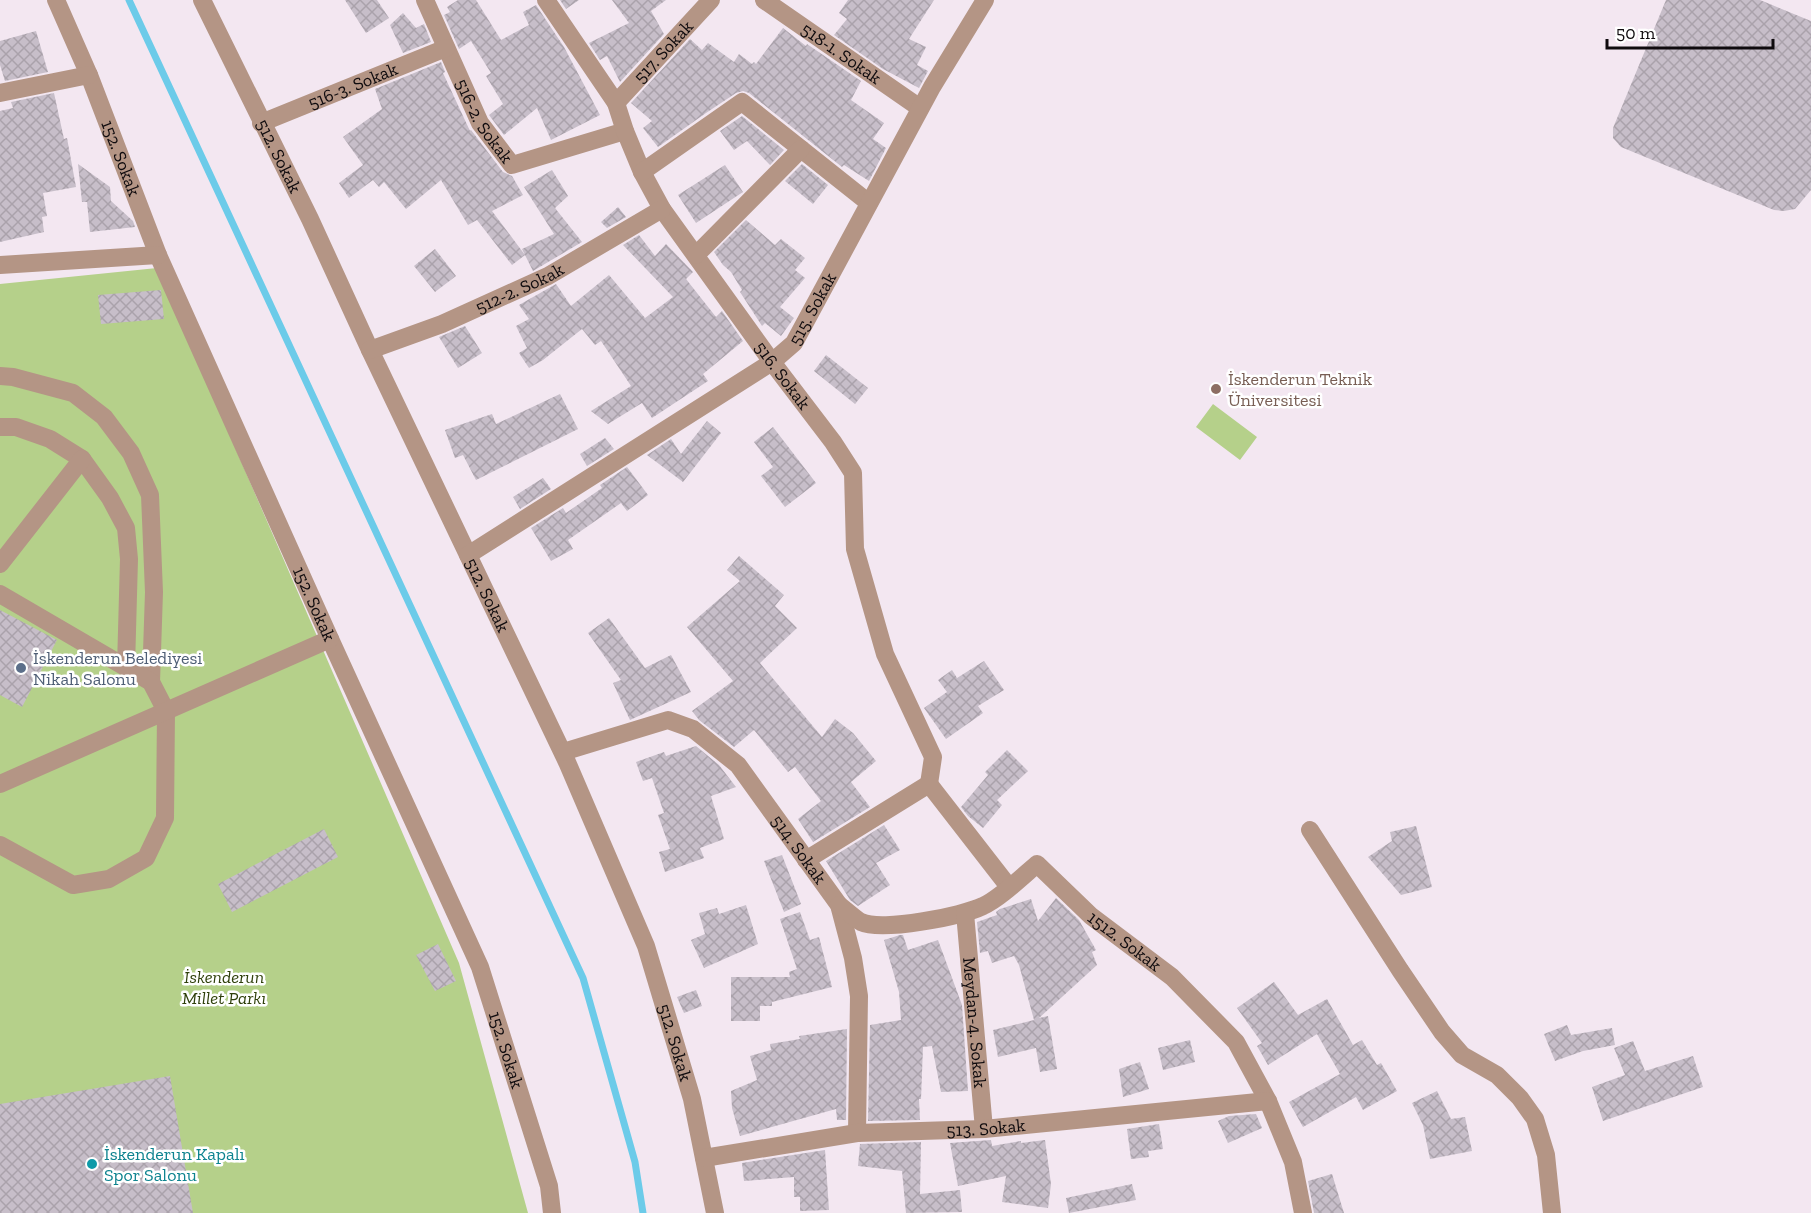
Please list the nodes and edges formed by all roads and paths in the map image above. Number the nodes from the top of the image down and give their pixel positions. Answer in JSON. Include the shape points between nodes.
{"nodes":[{"id":1,"x":56,"y":0,"type":"edge"},
{"id":2,"x":202,"y":0,"type":"edge"},
{"id":3,"x":425,"y":0,"type":"edge"},
{"id":4,"x":546,"y":0,"type":"edge"},
{"id":5,"x":711,"y":0,"type":"edge"},
{"id":6,"x":764,"y":0,"type":"edge"},
{"id":7,"x":985,"y":0,"type":"edge"},
{"id":8,"x":446,"y":48,"type":"junction"},
{"id":9,"x":89,"y":75,"type":"junction"},
{"id":10,"x":0,"y":93,"type":"edge"},
{"id":11,"x":616,"y":103,"type":"junction"},
{"id":12,"x":920,"y":108,"type":"junction"},
{"id":13,"x":261,"y":123,"type":"junction"},
{"id":14,"x":624,"y":131,"type":"junction"},
{"id":15,"x":801,"y":149,"type":"junction"},
{"id":16,"x":642,"y":172,"type":"junction"},
{"id":17,"x":869,"y":203,"type":"junction"},
{"id":18,"x":662,"y":209,"type":"junction"},
{"id":19,"x":158,"y":255,"type":"junction"},
{"id":20,"x":696,"y":255,"type":"junction"},
{"id":21,"x":0,"y":265,"type":"edge"},
{"id":22,"x":370,"y":350,"type":"junction"},
{"id":23,"x":772,"y":362,"type":"junction"},
{"id":24,"x":0,"y":376,"type":"edge"},
{"id":25,"x":0,"y":427,"type":"edge"},
{"id":26,"x":82,"y":459,"type":"junction"},
{"id":27,"x":468,"y":555,"type":"junction"},
{"id":28,"x":0,"y":564,"type":"edge"},
{"id":29,"x":0,"y":594,"type":"edge"},
{"id":30,"x":330,"y":639,"type":"junction"},
{"id":31,"x":126,"y":667,"type":"junction"},
{"id":32,"x":151,"y":682,"type":"junction"},
{"id":33,"x":166,"y":711,"type":"junction"},
{"id":34,"x":563,"y":752,"type":"junction"},
{"id":35,"x":0,"y":784,"type":"edge"},
{"id":36,"x":929,"y":784,"type":"junction"},
{"id":37,"x":1311,"y":830,"type":"dead end"},
{"id":38,"x":0,"y":845,"type":"edge"},
{"id":39,"x":806,"y":860,"type":"junction"},
{"id":40,"x":1009,"y":887,"type":"junction"},
{"id":41,"x":840,"y":905,"type":"junction"},
{"id":42,"x":965,"y":913,"type":"junction"},
{"id":43,"x":1268,"y":1101,"type":"junction"},
{"id":44,"x":984,"y":1129,"type":"junction"},
{"id":45,"x":856,"y":1133,"type":"junction"},
{"id":46,"x":704,"y":1158,"type":"junction"},
{"id":47,"x":552,"y":1213,"type":"edge"},
{"id":48,"x":715,"y":1213,"type":"edge"},
{"id":49,"x":1303,"y":1213,"type":"edge"},
{"id":50,"x":1552,"y":1213,"type":"edge"}],
"edges":[{"from":1,"to":9,"type":"street","name":"152. Sokak"},
{"from":2,"to":13,"type":"street","name":"512. Sokak"},
{"from":3,"to":8,"type":"street","name":"516-2. Sokak"},
{"from":4,"to":11,"type":"street","name":"516. Sokak"},
{"from":5,"to":11,"type":"street","name":"517. Sokak"},
{"from":6,"to":12,"type":"street","name":"518-1. Sokak"},
{"from":7,"to":12,"type":"street","name":"515. Sokak"},
{"from":8,"to":13,"type":"street","name":"516-3. Sokak"},
{"from":8,"to":14,"type":"street","name":"516-2. Sokak","via":[[480,123],[512,165]]},
{"from":9,"to":10,"type":"street"},
{"from":9,"to":19,"type":"street","name":"152. Sokak"},
{"from":11,"to":14,"type":"street","name":"516. Sokak"},
{"from":12,"to":17,"type":"street","name":"515. Sokak"},
{"from":13,"to":22,"type":"street","name":"512. Sokak"},
{"from":14,"to":16,"type":"street","name":"516. Sokak"},
{"from":15,"to":16,"type":"street","via":[[742,102]]},
{"from":15,"to":17,"type":"street"},
{"from":15,"to":20,"type":"street"},
{"from":16,"to":18,"type":"street","name":"516. Sokak"},
{"from":17,"to":23,"type":"street","name":"515. Sokak","via":[[794,343]]},
{"from":18,"to":20,"type":"street","name":"516. Sokak"},
{"from":18,"to":22,"type":"street","name":"512-2. Sokak","via":[[548,276],[442,324]]},
{"from":19,"to":21,"type":"street"},
{"from":19,"to":30,"type":"street","name":"152. Sokak"},
{"from":20,"to":23,"type":"street","name":"516. Sokak"},
{"from":22,"to":27,"type":"street","name":"512. Sokak"},
{"from":23,"to":27,"type":"street","name":"515. Sokak"},
{"from":23,"to":36,"type":"street","name":"516. Sokak","via":[[853,473],[855,549],[885,654],[933,757]]},
{"from":24,"to":32,"type":"street","via":[[73,393],[104,417],[131,453],[150,495],[154,592]]},
{"from":25,"to":26,"type":"street","via":[[16,427],[50,440]]},
{"from":26,"to":28,"type":"street"},
{"from":26,"to":31,"type":"street","via":[[126,528]]},
{"from":27,"to":34,"type":"street","name":"512. Sokak"},
{"from":29,"to":31,"type":"street"},
{"from":30,"to":33,"type":"street"},
{"from":30,"to":47,"type":"street","name":"152. Sokak","via":[[480,967],[549,1186]]},
{"from":31,"to":32,"type":"street"},
{"from":32,"to":33,"type":"street"},
{"from":33,"to":35,"type":"street"},
{"from":33,"to":38,"type":"street","via":[[165,818],[146,858],[109,879],[73,885]]},
{"from":34,"to":39,"type":"street","name":"514. Sokak","via":[[668,720],[693,729],[738,765]]},
{"from":34,"to":46,"type":"street","name":"512. Sokak","via":[[646,946],[692,1099]]},
{"from":36,"to":39,"type":"street"},
{"from":36,"to":40,"type":"street"},
{"from":37,"to":50,"type":"street","via":[[1442,1032],[1462,1055],[1497,1075],[1534,1119],[1546,1155]]},
{"from":39,"to":41,"type":"street","name":"514. Sokak"},
{"from":40,"to":42,"type":"street","name":"1512. Sokak","via":[[985,906]]},
{"from":40,"to":43,"type":"street","name":"1512. Sokak","via":[[1037,864],[1091,916],[1172,977],[1236,1042]]},
{"from":41,"to":42,"type":"street","name":"1512. Sokak","via":[[862,922],[882,925]]},
{"from":41,"to":45,"type":"street","name":"514. Sokak","via":[[859,996]]},
{"from":42,"to":44,"type":"street","name":"Meydan-4. Sokak"},
{"from":43,"to":44,"type":"street","name":"513. Sokak"},
{"from":43,"to":49,"type":"street","name":"1512. Sokak","via":[[1293,1162]]},
{"from":44,"to":45,"type":"street","name":"513. Sokak"},
{"from":45,"to":46,"type":"street","name":"513. Sokak"},
{"from":46,"to":48,"type":"street","name":"512. Sokak"}]}
